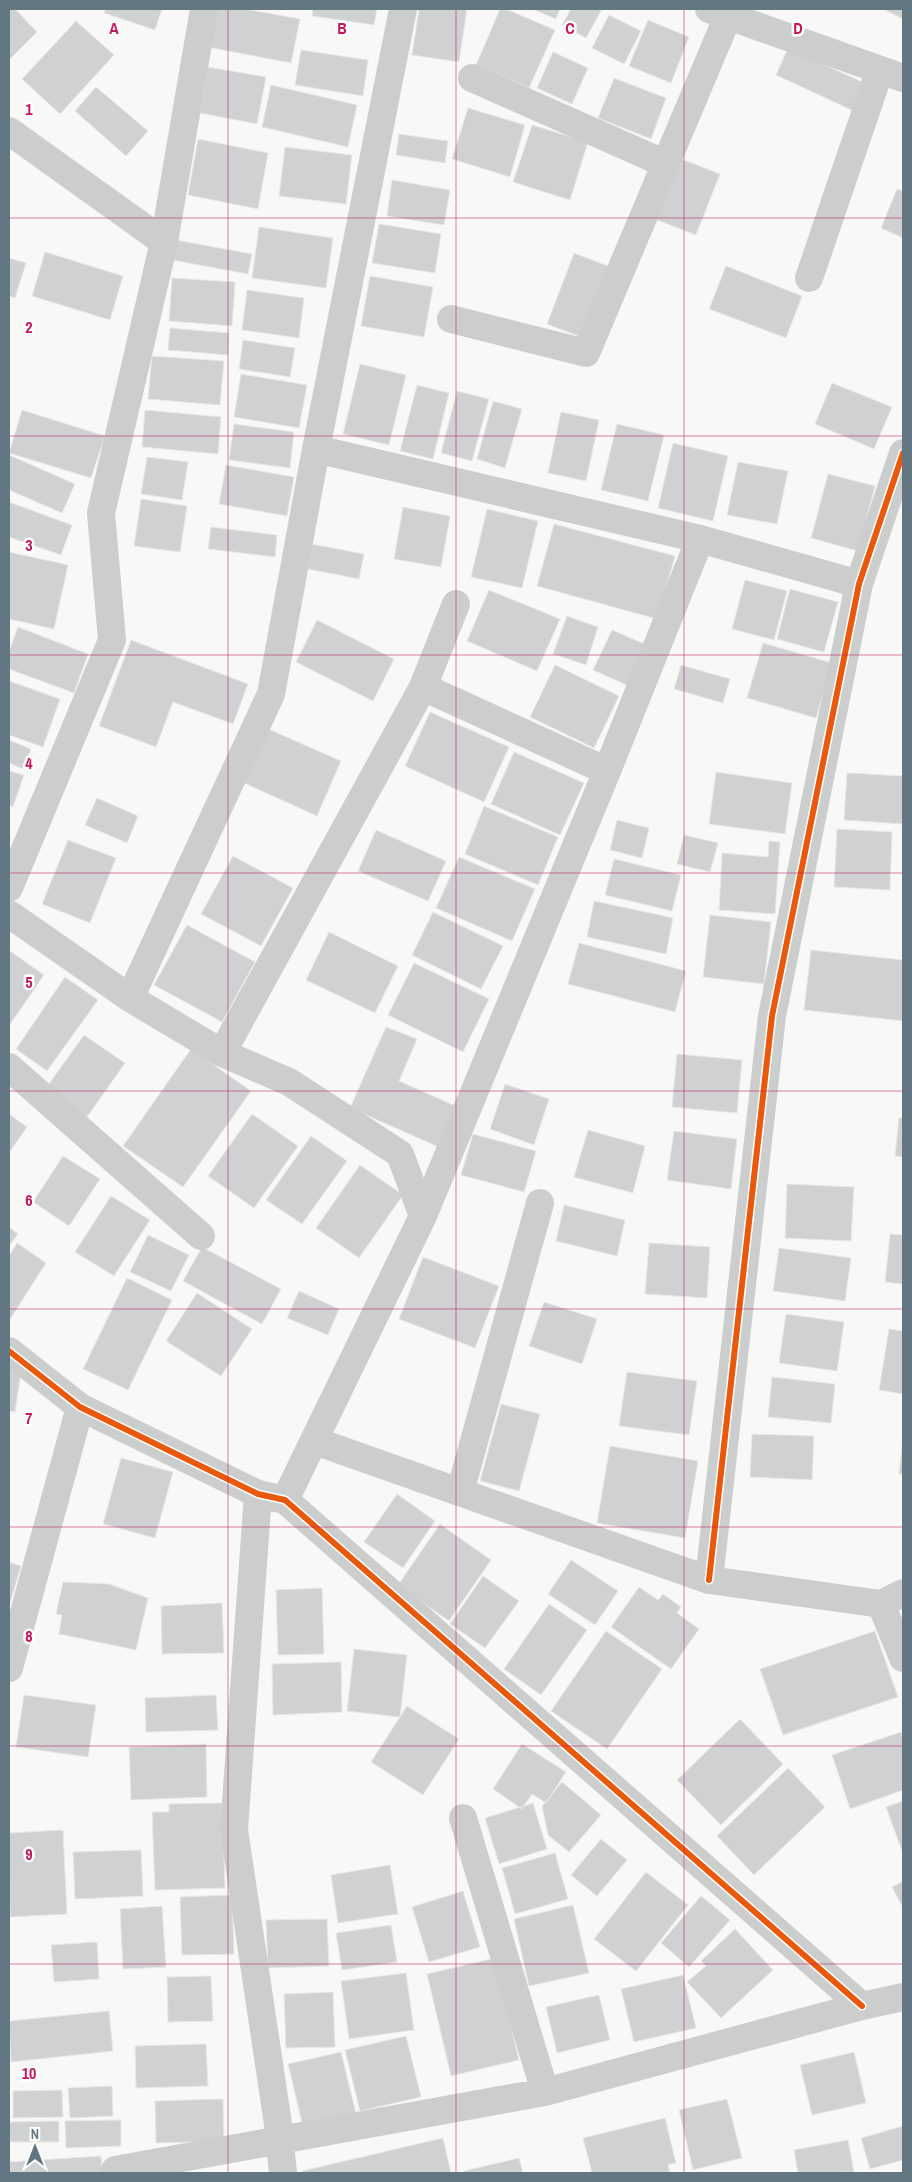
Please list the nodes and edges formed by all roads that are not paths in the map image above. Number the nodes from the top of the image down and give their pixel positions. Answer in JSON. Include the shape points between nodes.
{"nodes":[{"id":1,"x":204,"y":9,"type":"edge"},
{"id":2,"x":403,"y":9,"type":"edge"},
{"id":3,"x":731,"y":13,"type":"edge"},
{"id":4,"x":891,"y":74,"type":"edge"},
{"id":5,"x":472,"y":78,"type":"dead end"},
{"id":6,"x":9,"y":131,"type":"edge"},
{"id":7,"x":666,"y":164,"type":"junction"},
{"id":8,"x":164,"y":242,"type":"junction"},
{"id":9,"x":809,"y":278,"type":"dead end"},
{"id":10,"x":451,"y":319,"type":"dead end"},
{"id":11,"x":316,"y":448,"type":"junction"},
{"id":12,"x":903,"y":453,"type":"edge"},
{"id":13,"x":700,"y":539,"type":"junction"},
{"id":14,"x":859,"y":584,"type":"junction"},
{"id":15,"x":456,"y":604,"type":"dead end"},
{"id":16,"x":423,"y":687,"type":"junction"},
{"id":17,"x":607,"y":771,"type":"junction"},
{"id":18,"x":9,"y":888,"type":"edge"},
{"id":19,"x":9,"y":914,"type":"edge"},
{"id":20,"x":130,"y":998,"type":"junction"},
{"id":21,"x":222,"y":1053,"type":"junction"},
{"id":22,"x":9,"y":1067,"type":"edge"},
{"id":23,"x":540,"y":1203,"type":"dead end"},
{"id":24,"x":423,"y":1216,"type":"junction"},
{"id":25,"x":201,"y":1236,"type":"dead end"},
{"id":26,"x":9,"y":1351,"type":"edge"},
{"id":27,"x":80,"y":1407,"type":"junction"},
{"id":28,"x":315,"y":1440,"type":"junction"},
{"id":29,"x":460,"y":1492,"type":"junction"},
{"id":30,"x":258,"y":1494,"type":"junction"},
{"id":31,"x":285,"y":1500,"type":"junction"},
{"id":32,"x":709,"y":1580,"type":"junction"},
{"id":33,"x":892,"y":1598,"type":"edge"},
{"id":34,"x":12,"y":1637,"type":"edge"},
{"id":35,"x":903,"y":1658,"type":"edge"},
{"id":36,"x":9,"y":1668,"type":"edge"},
{"id":37,"x":463,"y":1818,"type":"dead end"},
{"id":38,"x":903,"y":1997,"type":"edge"},
{"id":39,"x":862,"y":2006,"type":"junction"},
{"id":40,"x":545,"y":2092,"type":"junction"},
{"id":41,"x":279,"y":2140,"type":"junction"},
{"id":42,"x":116,"y":2173,"type":"edge"},
{"id":43,"x":283,"y":2173,"type":"edge"}],
"edges":[{"from":1,"to":8,"type":"street"},
{"from":2,"to":11,"type":"street"},
{"from":3,"to":4,"type":"street"},
{"from":3,"to":7,"type":"street"},
{"from":4,"to":9,"type":"street"},
{"from":5,"to":7,"type":"street"},
{"from":6,"to":8,"type":"street"},
{"from":7,"to":10,"type":"street","via":[[586,354]]},
{"from":8,"to":18,"type":"street","via":[[101,513],[112,640]]},
{"from":11,"to":13,"type":"street"},
{"from":11,"to":20,"type":"street","via":[[271,694]]},
{"from":12,"to":14,"type":"street"},
{"from":13,"to":14,"type":"street"},
{"from":13,"to":17,"type":"street"},
{"from":14,"to":32,"type":"street","via":[[772,1016]]},
{"from":15,"to":16,"type":"street"},
{"from":16,"to":17,"type":"street"},
{"from":16,"to":21,"type":"street"},
{"from":17,"to":24,"type":"street"},
{"from":19,"to":20,"type":"street"},
{"from":20,"to":21,"type":"street"},
{"from":21,"to":24,"type":"street","via":[[289,1082],[400,1154]]},
{"from":22,"to":25,"type":"street"},
{"from":23,"to":29,"type":"street"},
{"from":24,"to":28,"type":"street"},
{"from":26,"to":27,"type":"street"},
{"from":27,"to":30,"type":"street"},
{"from":27,"to":34,"type":"street"},
{"from":28,"to":29,"type":"street"},
{"from":28,"to":31,"type":"street"},
{"from":29,"to":32,"type":"street"},
{"from":30,"to":31,"type":"street"},
{"from":30,"to":41,"type":"street","via":[[234,1830]]},
{"from":31,"to":39,"type":"street"},
{"from":32,"to":33,"type":"street"},
{"from":33,"to":35,"type":"street"},
{"from":34,"to":36,"type":"street"},
{"from":37,"to":40,"type":"street"},
{"from":38,"to":39,"type":"street"},
{"from":39,"to":40,"type":"street"},
{"from":40,"to":41,"type":"street"},
{"from":41,"to":42,"type":"street","via":[[116,2170]]},
{"from":41,"to":43,"type":"street"}]}
